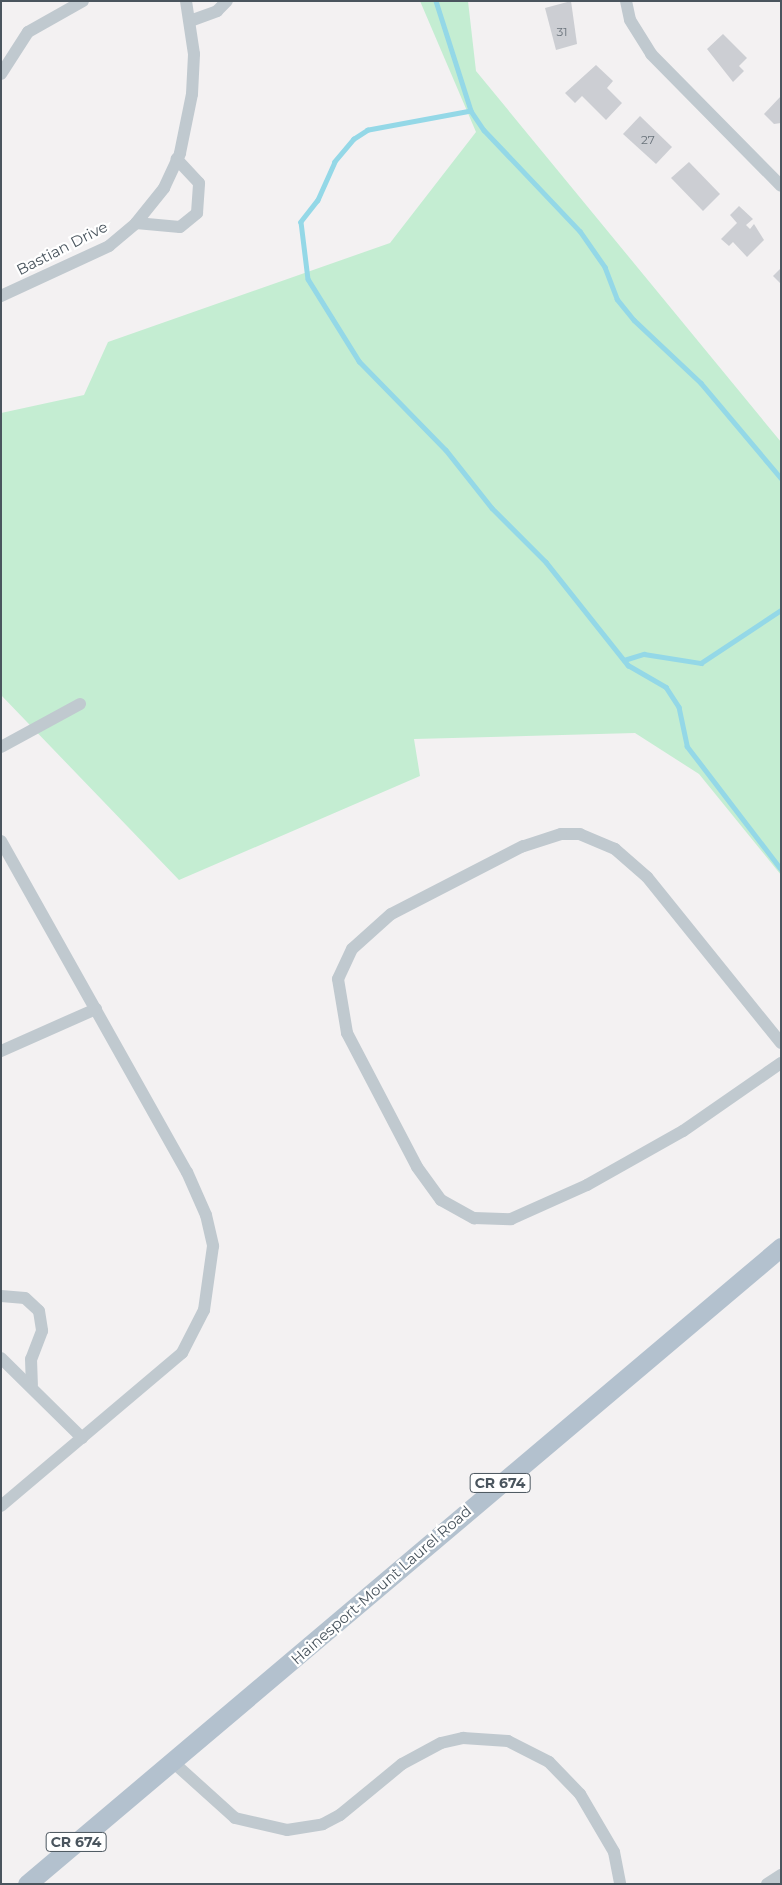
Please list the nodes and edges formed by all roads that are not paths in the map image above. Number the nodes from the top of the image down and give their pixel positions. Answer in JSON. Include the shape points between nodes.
{"nodes":[{"id":1,"x":83,"y":1,"type":"edge"},
{"id":2,"x":186,"y":1,"type":"edge"},
{"id":3,"x":227,"y":1,"type":"edge"},
{"id":4,"x":626,"y":1,"type":"edge"},
{"id":5,"x":190,"y":21,"type":"junction"},
{"id":6,"x":1,"y":74,"type":"edge"},
{"id":7,"x":177,"y":160,"type":"junction"},
{"id":8,"x":781,"y":186,"type":"edge"},
{"id":9,"x":136,"y":223,"type":"junction"},
{"id":10,"x":1,"y":296,"type":"edge"},
{"id":11,"x":80,"y":704,"type":"dead end"},
{"id":12,"x":1,"y":747,"type":"edge"},
{"id":13,"x":1,"y":841,"type":"edge"},
{"id":14,"x":96,"y":1009,"type":"junction"},
{"id":15,"x":781,"y":1043,"type":"edge"},
{"id":16,"x":1,"y":1051,"type":"edge"},
{"id":17,"x":781,"y":1064,"type":"edge"},
{"id":18,"x":781,"y":1247,"type":"edge"},
{"id":19,"x":1,"y":1296,"type":"edge"},
{"id":20,"x":1,"y":1358,"type":"edge"},
{"id":21,"x":32,"y":1385,"type":"junction"},
{"id":22,"x":82,"y":1438,"type":"junction"},
{"id":23,"x":1,"y":1506,"type":"edge"},
{"id":24,"x":174,"y":1764,"type":"junction"},
{"id":25,"x":781,"y":1874,"type":"edge"},
{"id":26,"x":27,"y":1884,"type":"edge"},
{"id":27,"x":620,"y":1884,"type":"edge"},
{"id":28,"x":767,"y":1884,"type":"edge"}],
"edges":[{"from":1,"to":6,"type":"street","via":[[28,32]]},
{"from":2,"to":5,"type":"street","name":"Bastian Drive"},
{"from":3,"to":5,"type":"street","via":[[217,11]]},
{"from":4,"to":8,"type":"street","via":[[630,20],[651,54]]},
{"from":5,"to":7,"type":"street","name":"Bastian Drive","via":[[192,94]]},
{"from":7,"to":9,"type":"street","name":"Bastian Drive","via":[[164,188]]},
{"from":7,"to":9,"type":"street","via":[[199,183],[197,213],[180,227]]},
{"from":9,"to":10,"type":"street","name":"Bastian Drive","via":[[109,246]]},
{"from":11,"to":12,"type":"street"},
{"from":13,"to":14,"type":"street"},
{"from":14,"to":16,"type":"street"},
{"from":14,"to":22,"type":"street","via":[[200,1201],[212,1233],[212,1265],[201,1318],[182,1353]]},
{"from":15,"to":17,"type":"street","via":[[647,877],[615,848],[580,834],[561,834],[523,846],[391,914],[352,948],[338,979],[347,1033],[417,1167],[441,1200],[474,1218],[511,1219],[587,1185],[683,1131]]},
{"from":18,"to":24,"type":"main road","name":"Hainesport-Mount Laurel Road","number":"CR 674"},
{"from":19,"to":21,"type":"street","via":[[24,1298],[39,1311],[42,1331],[31,1359]]},
{"from":20,"to":21,"type":"street"},
{"from":21,"to":22,"type":"street"},
{"from":22,"to":23,"type":"street"},
{"from":24,"to":26,"type":"main road","name":"Hainesport-Mount Laurel Road","number":"CR 674","via":[[135,1791]]},
{"from":24,"to":27,"type":"street","via":[[235,1818],[287,1830],[323,1824],[340,1815],[402,1764],[441,1743],[463,1738],[508,1741],[549,1762],[580,1794],[611,1845]]},
{"from":25,"to":28,"type":"street"}]}
